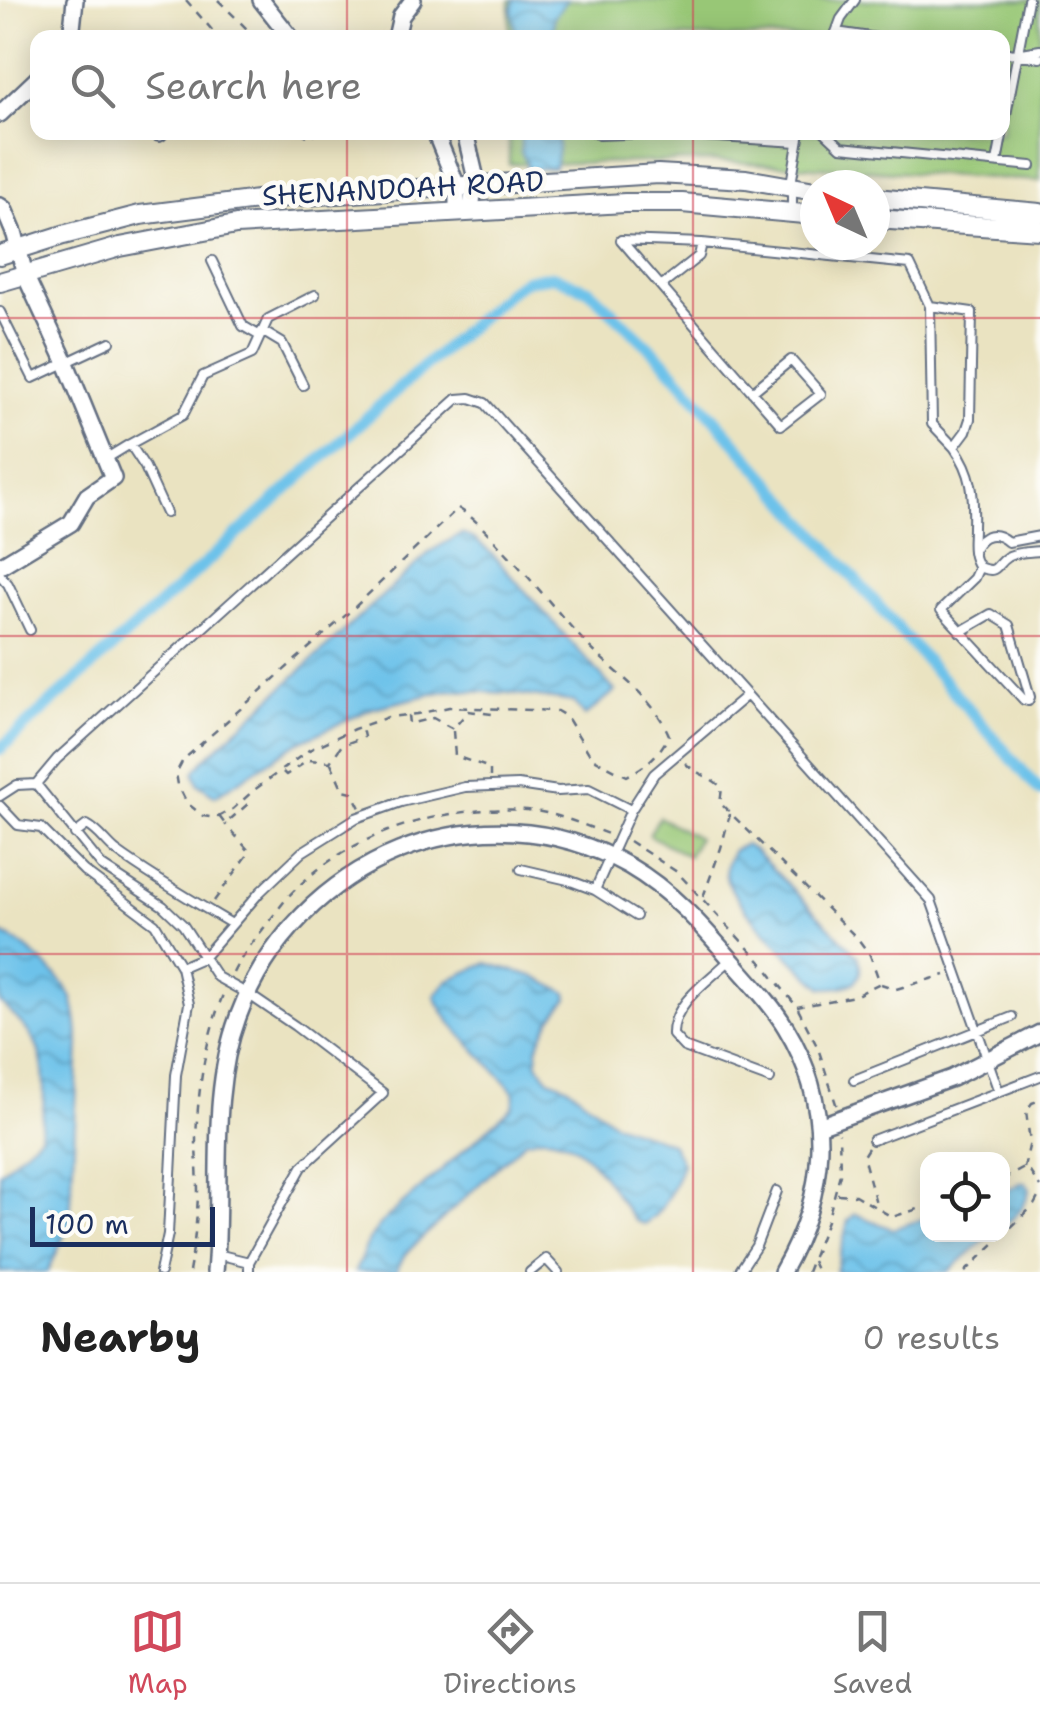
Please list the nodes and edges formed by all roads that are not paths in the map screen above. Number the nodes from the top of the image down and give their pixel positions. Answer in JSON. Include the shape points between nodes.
{"nodes":[{"id":1,"x":75,"y":0,"type":"edge"},
{"id":2,"x":261,"y":0,"type":"edge"},
{"id":3,"x":413,"y":0,"type":"edge"},
{"id":4,"x":855,"y":0,"type":"edge"},
{"id":5,"x":1028,"y":2,"type":"edge"},
{"id":6,"x":1040,"y":5,"type":"edge"},
{"id":7,"x":72,"y":30,"type":"edge"},
{"id":8,"x":285,"y":30,"type":"edge"},
{"id":9,"x":398,"y":30,"type":"edge"},
{"id":10,"x":837,"y":30,"type":"edge"},
{"id":11,"x":1040,"y":50,"type":"edge"},
{"id":12,"x":1010,"y":53,"type":"edge"},
{"id":13,"x":1017,"y":54,"type":"junction"},
{"id":14,"x":1040,"y":58,"type":"edge"},
{"id":15,"x":30,"y":86,"type":"edge"},
{"id":16,"x":1010,"y":94,"type":"edge"},
{"id":17,"x":0,"y":114,"type":"edge"},
{"id":18,"x":440,"y":140,"type":"edge"},
{"id":19,"x":467,"y":140,"type":"edge"},
{"id":20,"x":799,"y":140,"type":"edge"},
{"id":21,"x":834,"y":140,"type":"edge"},
{"id":22,"x":1002,"y":140,"type":"edge"},
{"id":23,"x":998,"y":162,"type":"junction"},
{"id":24,"x":1030,"y":166,"type":"dead end"},
{"id":25,"x":466,"y":187,"type":"junction"},
{"id":26,"x":792,"y":188,"type":"junction"},
{"id":27,"x":800,"y":189,"type":"edge"},
{"id":28,"x":890,"y":199,"type":"edge"},
{"id":29,"x":0,"y":206,"type":"edge"},
{"id":30,"x":464,"y":213,"type":"junction"},
{"id":31,"x":792,"y":213,"type":"junction"},
{"id":32,"x":800,"y":213,"type":"edge"},
{"id":33,"x":1040,"y":213,"type":"edge"},
{"id":34,"x":890,"y":220,"type":"edge"},
{"id":35,"x":1040,"y":230,"type":"edge"},
{"id":36,"x":702,"y":243,"type":"junction"},
{"id":37,"x":9,"y":252,"type":"edge"},
{"id":38,"x":212,"y":261,"type":"dead end"},
{"id":39,"x":25,"y":275,"type":"junction"},
{"id":40,"x":0,"y":282,"type":"edge"},
{"id":41,"x":661,"y":286,"type":"junction"},
{"id":42,"x":315,"y":295,"type":"dead end"},
{"id":43,"x":930,"y":306,"type":"junction"},
{"id":44,"x":0,"y":312,"type":"edge"},
{"id":45,"x":261,"y":334,"type":"junction"},
{"id":46,"x":110,"y":342,"type":"dead end"},
{"id":47,"x":66,"y":363,"type":"junction"},
{"id":48,"x":303,"y":385,"type":"dead end"},
{"id":49,"x":752,"y":392,"type":"junction"},
{"id":50,"x":130,"y":444,"type":"junction"},
{"id":51,"x":954,"y":447,"type":"junction"},
{"id":52,"x":105,"y":459,"type":"junction"},
{"id":53,"x":166,"y":513,"type":"dead end"},
{"id":54,"x":1040,"y":536,"type":"edge"},
{"id":55,"x":1008,"y":542,"type":"junction"},
{"id":56,"x":1040,"y":551,"type":"edge"},
{"id":57,"x":972,"y":554,"type":"junction"},
{"id":58,"x":1007,"y":556,"type":"junction"},
{"id":59,"x":0,"y":566,"type":"edge"},
{"id":60,"x":979,"y":567,"type":"junction"},
{"id":61,"x":0,"y":575,"type":"edge"},
{"id":62,"x":30,"y":630,"type":"dead end"},
{"id":63,"x":960,"y":632,"type":"junction"},
{"id":64,"x":747,"y":695,"type":"junction"},
{"id":65,"x":36,"y":784,"type":"junction"},
{"id":66,"x":0,"y":796,"type":"edge"},
{"id":67,"x":0,"y":806,"type":"edge"},
{"id":68,"x":631,"y":810,"type":"junction"},
{"id":69,"x":75,"y":834,"type":"junction"},
{"id":70,"x":610,"y":857,"type":"junction"},
{"id":71,"x":521,"y":869,"type":"dead end"},
{"id":72,"x":595,"y":890,"type":"junction"},
{"id":73,"x":636,"y":916,"type":"dead end"},
{"id":74,"x":232,"y":924,"type":"junction"},
{"id":75,"x":204,"y":957,"type":"junction"},
{"id":76,"x":731,"y":959,"type":"junction"},
{"id":77,"x":181,"y":967,"type":"junction"},
{"id":78,"x":248,"y":994,"type":"junction"},
{"id":79,"x":1012,"y":1017,"type":"dead end"},
{"id":80,"x":976,"y":1032,"type":"junction"},
{"id":81,"x":1040,"y":1032,"type":"edge"},
{"id":82,"x":986,"y":1060,"type":"junction"},
{"id":83,"x":1040,"y":1076,"type":"edge"},
{"id":84,"x":770,"y":1079,"type":"dead end"},
{"id":85,"x":854,"y":1080,"type":"dead end"},
{"id":86,"x":999,"y":1092,"type":"junction"},
{"id":87,"x":818,"y":1126,"type":"junction"},
{"id":88,"x":872,"y":1140,"type":"road end"},
{"id":89,"x":777,"y":1191,"type":"dead end"},
{"id":90,"x":216,"y":1254,"type":"junction"},
{"id":91,"x":249,"y":1267,"type":"edge"},
{"id":92,"x":160,"y":1272,"type":"edge"},
{"id":93,"x":215,"y":1272,"type":"edge"},
{"id":94,"x":530,"y":1272,"type":"edge"},
{"id":95,"x":558,"y":1272,"type":"edge"},
{"id":96,"x":739,"y":1272,"type":"edge"},
{"id":97,"x":782,"y":1272,"type":"edge"}],
"edges":[{"from":1,"to":7,"type":"street"},
{"from":2,"to":8,"type":"street"},
{"from":3,"to":9,"type":"street"},
{"from":4,"to":10,"type":"lane"},
{"from":5,"to":6,"type":"lane"},
{"from":5,"to":13,"type":"lane"},
{"from":11,"to":13,"type":"lane"},
{"from":12,"to":13,"type":"lane"},
{"from":13,"to":14,"type":"lane"},
{"from":13,"to":16,"type":"lane"},
{"from":15,"to":17,"type":"street"},
{"from":18,"to":25,"type":"street"},
{"from":19,"to":25,"type":"street","via":[[476,175]]},
{"from":20,"to":26,"type":"lane"},
{"from":21,"to":23,"type":"lane","via":[[841,147]]},
{"from":22,"to":23,"type":"lane"},
{"from":23,"to":24,"type":"lane"},
{"from":25,"to":26,"type":"street","name":"SHENANDOAH ROAD","via":[[658,174]]},
{"from":25,"to":30,"type":"street"},
{"from":25,"to":37,"type":"street","name":"SHENANDOAH ROAD","via":[[273,198],[140,215]]},
{"from":26,"to":27,"type":"street","name":"SHENANDOAH ROAD"},
{"from":26,"to":31,"type":"lane"},
{"from":28,"to":33,"type":"street"},
{"from":29,"to":37,"type":"street"},
{"from":30,"to":31,"type":"street","name":"SHENANDOAH ROAD","via":[[626,202]]},
{"from":30,"to":39,"type":"street","name":"SHENANDOAH ROAD","via":[[236,225],[120,247]]},
{"from":31,"to":32,"type":"street","name":"SHENANDOAH ROAD"},
{"from":34,"to":35,"type":"street"},
{"from":36,"to":41,"type":"lane","via":[[699,256]]},
{"from":36,"to":41,"type":"lane","via":[[621,240]]},
{"from":36,"to":43,"type":"lane","via":[[910,264]]},
{"from":37,"to":39,"type":"street"},
{"from":38,"to":45,"type":"lane","via":[[243,326]]},
{"from":39,"to":40,"type":"street","name":"SHENANDOAH ROAD"},
{"from":39,"to":47,"type":"street"},
{"from":41,"to":49,"type":"lane"},
{"from":42,"to":45,"type":"lane","via":[[268,318]]},
{"from":43,"to":51,"type":"lane","via":[[932,424]]},
{"from":43,"to":51,"type":"lane","via":[[972,312],[969,425]]},
{"from":44,"to":47,"type":"lane","via":[[33,378]]},
{"from":45,"to":48,"type":"lane","via":[[282,343]]},
{"from":45,"to":50,"type":"lane","via":[[252,354],[202,376],[183,415]]},
{"from":46,"to":47,"type":"lane"},
{"from":47,"to":52,"type":"street"},
{"from":49,"to":49,"type":"lane","via":[[780,425],[821,394],[791,360]]},
{"from":50,"to":52,"type":"lane"},
{"from":50,"to":53,"type":"lane"},
{"from":51,"to":57,"type":"lane","via":[[970,475]]},
{"from":52,"to":59,"type":"street","via":[[113,478],[86,496],[71,523]]},
{"from":54,"to":55,"type":"lane"},
{"from":55,"to":57,"type":"lane","via":[[987,534]]},
{"from":55,"to":58,"type":"lane"},
{"from":56,"to":58,"type":"lane"},
{"from":57,"to":60,"type":"lane"},
{"from":58,"to":60,"type":"lane","via":[[994,569]]},
{"from":60,"to":63,"type":"lane","via":[[940,610]]},
{"from":61,"to":62,"type":"lane"},
{"from":63,"to":63,"type":"lane","via":[[1024,700],[1028,702],[1009,625],[991,614]]},
{"from":64,"to":65,"type":"lane","via":[[485,404],[456,399]]},
{"from":64,"to":68,"type":"lane","via":[[654,774]]},
{"from":64,"to":80,"type":"lane","via":[[931,900]]},
{"from":65,"to":66,"type":"lane","via":[[17,785]]},
{"from":65,"to":69,"type":"lane"},
{"from":67,"to":77,"type":"lane","via":[[18,825],[41,828],[84,871],[155,924]]},
{"from":68,"to":70,"type":"lane"},
{"from":68,"to":74,"type":"lane","via":[[589,789],[518,785],[465,787],[401,802],[363,815],[302,852]]},
{"from":69,"to":74,"type":"lane","via":[[86,825],[94,828],[112,848]]},
{"from":69,"to":75,"type":"lane","via":[[102,866],[183,924]]},
{"from":70,"to":72,"type":"lane"},
{"from":70,"to":76,"type":"street","via":[[678,901]]},
{"from":70,"to":78,"type":"street","via":[[569,841],[507,832],[466,833],[404,848],[348,876],[312,906],[279,942]]},
{"from":71,"to":72,"type":"lane"},
{"from":72,"to":73,"type":"lane"},
{"from":74,"to":75,"type":"lane"},
{"from":75,"to":77,"type":"lane"},
{"from":75,"to":78,"type":"lane","via":[[217,976]]},
{"from":76,"to":84,"type":"lane","via":[[681,1007],[673,1036]]},
{"from":76,"to":87,"type":"street","via":[[786,1026]]},
{"from":77,"to":92,"type":"lane","via":[[190,1004],[176,1074]]},
{"from":78,"to":90,"type":"street","via":[[220,1100]]},
{"from":78,"to":91,"type":"lane","via":[[384,1093],[302,1167]]},
{"from":79,"to":80,"type":"lane"},
{"from":80,"to":82,"type":"lane"},
{"from":80,"to":85,"type":"lane"},
{"from":81,"to":82,"type":"street"},
{"from":82,"to":86,"type":"lane"},
{"from":82,"to":87,"type":"street"},
{"from":83,"to":86,"type":"lane"},
{"from":86,"to":88,"type":"lane"},
{"from":87,"to":97,"type":"street","via":[[812,1203]]},
{"from":89,"to":96,"type":"lane"},
{"from":90,"to":91,"type":"lane"},
{"from":90,"to":93,"type":"street"},
{"from":94,"to":95,"type":"lane","via":[[546,1259]]}]}
